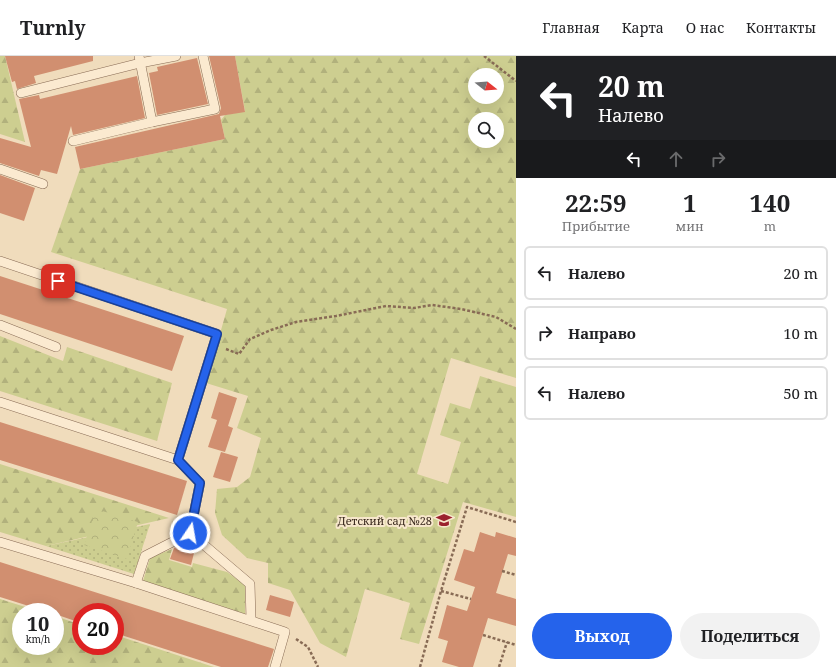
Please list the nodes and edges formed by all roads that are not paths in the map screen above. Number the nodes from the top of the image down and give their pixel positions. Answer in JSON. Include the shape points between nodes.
{"nodes":[{"id":1,"x":176,"y":56,"type":"edge"},
{"id":2,"x":203,"y":56,"type":"edge"},
{"id":3,"x":140,"y":59,"type":"edge"},
{"id":4,"x":21,"y":93,"type":"dead end"},
{"id":5,"x":152,"y":122,"type":"junction"},
{"id":6,"x":74,"y":140,"type":"dead end"},
{"id":7,"x":0,"y":170,"type":"edge"},
{"id":8,"x":43,"y":184,"type":"dead end"},
{"id":9,"x":0,"y":261,"type":"edge"},
{"id":10,"x":0,"y":325,"type":"edge"},
{"id":11,"x":56,"y":347,"type":"dead end"},
{"id":12,"x":0,"y":402,"type":"edge"},
{"id":13,"x":178,"y":460,"type":"junction"},
{"id":14,"x":190,"y":533,"type":"junction"},
{"id":15,"x":0,"y":542,"type":"edge"},
{"id":16,"x":136,"y":583,"type":"junction"},
{"id":17,"x":250,"y":620,"type":"junction"},
{"id":18,"x":275,"y":667,"type":"edge"}],
"edges":[{"from":1,"to":3,"type":"lane"},
{"from":2,"to":5,"type":"lane","via":[[215,109]]},
{"from":3,"to":4,"type":"lane"},
{"from":3,"to":5,"type":"lane"},
{"from":5,"to":6,"type":"lane"},
{"from":7,"to":8,"type":"lane"},
{"from":9,"to":13,"type":"lane","via":[[217,334]]},
{"from":10,"to":11,"type":"lane"},
{"from":12,"to":13,"type":"lane"},
{"from":13,"to":14,"type":"lane","via":[[200,483]]},
{"from":14,"to":16,"type":"lane","via":[[145,556]]},
{"from":14,"to":17,"type":"lane","via":[[250,584]]},
{"from":15,"to":16,"type":"lane"},
{"from":16,"to":17,"type":"lane"},
{"from":17,"to":18,"type":"lane","via":[[285,632]]}]}
